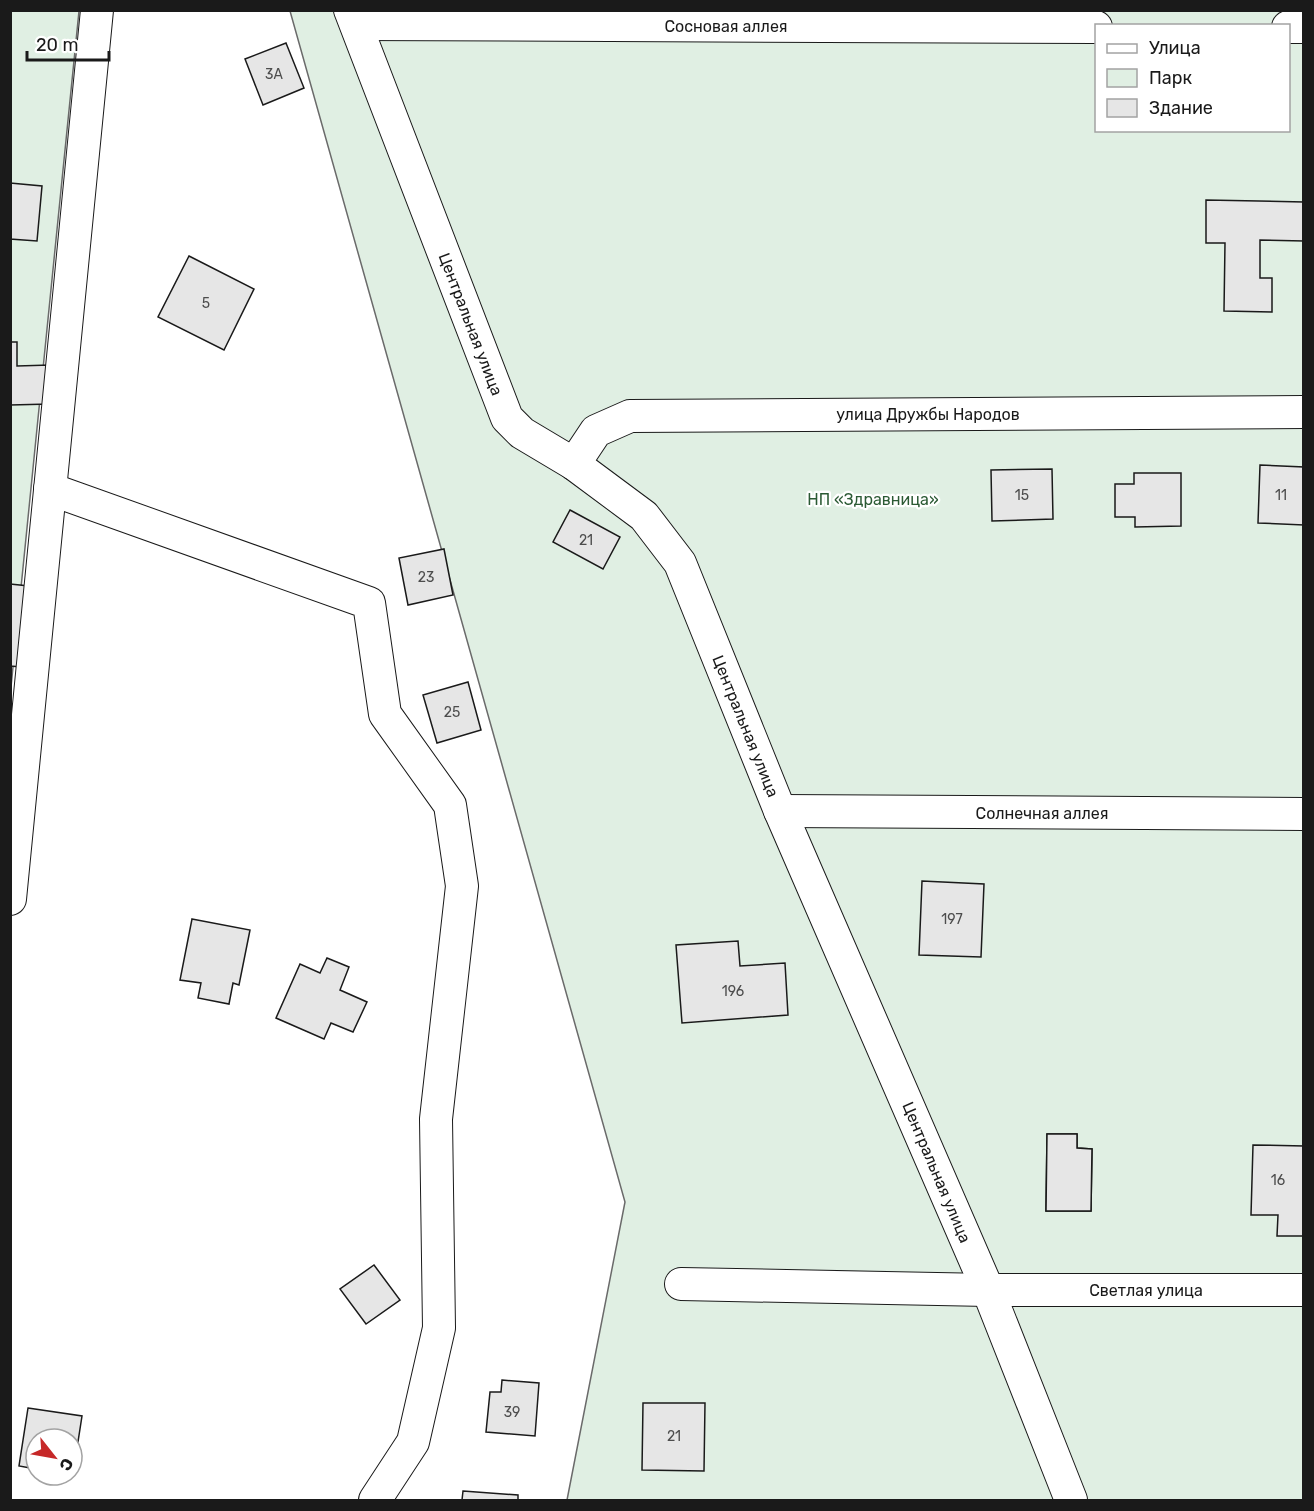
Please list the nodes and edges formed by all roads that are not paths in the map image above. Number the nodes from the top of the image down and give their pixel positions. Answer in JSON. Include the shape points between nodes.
{"nodes":[{"id":1,"x":97,"y":10,"type":"edge"},
{"id":2,"x":353,"y":17,"type":"edge"},
{"id":3,"x":1095,"y":27,"type":"edge"},
{"id":4,"x":1304,"y":412,"type":"edge"},
{"id":5,"x":574,"y":464,"type":"junction"},
{"id":6,"x":50,"y":489,"type":"junction"},
{"id":7,"x":780,"y":811,"type":"junction"},
{"id":8,"x":1304,"y":814,"type":"edge"},
{"id":9,"x":10,"y":899,"type":"edge"},
{"id":10,"x":681,"y":1284,"type":"dead end"},
{"id":11,"x":988,"y":1290,"type":"junction"},
{"id":12,"x":1304,"y":1290,"type":"edge"},
{"id":13,"x":375,"y":1500,"type":"edge"},
{"id":14,"x":1071,"y":1500,"type":"edge"}],
"edges":[{"from":1,"to":6,"type":"street"},
{"from":2,"to":3,"type":"street","name":"Сосновая аллея"},
{"from":2,"to":5,"type":"street","name":"Центральная улица","via":[[507,418],[522,433]]},
{"from":4,"to":5,"type":"street","name":"улица Дружбы Народов","via":[[630,416],[596,430]]},
{"from":5,"to":7,"type":"street","name":"Центральная улица","via":[[644,516],[680,563]]},
{"from":6,"to":9,"type":"street"},
{"from":6,"to":13,"type":"street","via":[[369,603],[385,714],[450,805],[462,886],[436,1119],[439,1328],[412,1442]]},
{"from":7,"to":8,"type":"street","name":"Солнечная аллея"},
{"from":7,"to":11,"type":"street","name":"Центральная улица"},
{"from":10,"to":11,"type":"street","name":"Светлая улица"},
{"from":11,"to":12,"type":"street","name":"Светлая улица"},
{"from":11,"to":14,"type":"street","name":"Центральная улица"}]}
